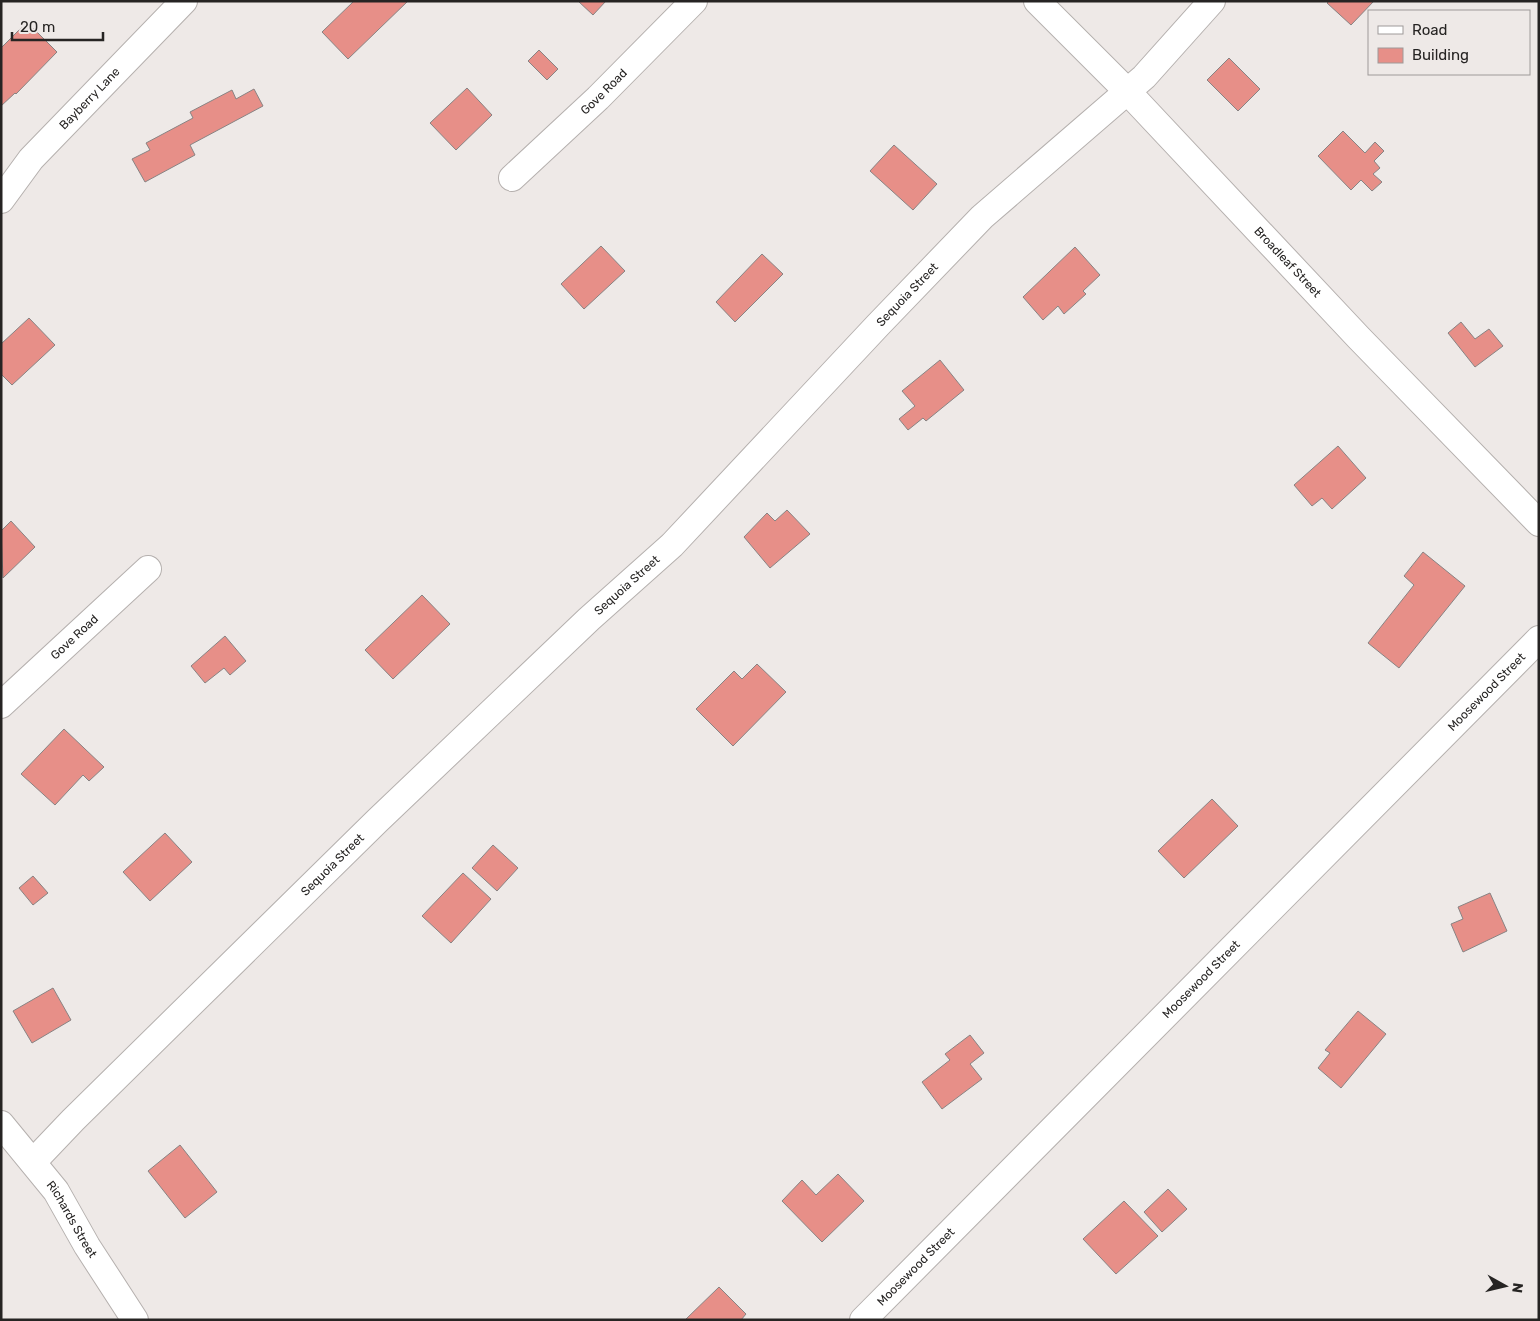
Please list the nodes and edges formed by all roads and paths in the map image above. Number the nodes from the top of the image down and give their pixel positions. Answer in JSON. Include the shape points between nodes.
{"nodes":[{"id":1,"x":184,"y":1,"type":"edge"},
{"id":2,"x":694,"y":1,"type":"edge"},
{"id":3,"x":1036,"y":1,"type":"edge"},
{"id":4,"x":1212,"y":1,"type":"edge"},
{"id":5,"x":1127,"y":91,"type":"junction"},
{"id":6,"x":512,"y":178,"type":"dead end"},
{"id":7,"x":1,"y":200,"type":"edge"},
{"id":8,"x":1539,"y":523,"type":"edge"},
{"id":9,"x":148,"y":569,"type":"dead end"},
{"id":10,"x":1539,"y":638,"type":"edge"},
{"id":11,"x":1,"y":705,"type":"edge"},
{"id":12,"x":1,"y":1124,"type":"edge"},
{"id":13,"x":33,"y":1162,"type":"junction"},
{"id":14,"x":135,"y":1320,"type":"edge"},
{"id":15,"x":863,"y":1320,"type":"edge"}],
"edges":[{"from":1,"to":7,"type":"street","name":"Bayberry Lane","via":[[31,159]]},
{"from":2,"to":6,"type":"street","name":"Gove Road","via":[[598,98]]},
{"from":3,"to":5,"type":"street","name":"Broadleaf Street"},
{"from":4,"to":5,"type":"street","name":"Sequoia Street","via":[[1144,77]]},
{"from":5,"to":8,"type":"street","name":"Broadleaf Street","via":[[1358,338]]},
{"from":5,"to":13,"type":"street","name":"Sequoia Street","via":[[982,217],[672,545],[377,821]]},
{"from":9,"to":11,"type":"street","name":"Gove Road"},
{"from":10,"to":15,"type":"street","name":"Moosewood Street"},
{"from":12,"to":13,"type":"street","name":"Richards Street"},
{"from":13,"to":14,"type":"street","name":"Richards Street","via":[[56,1191]]}]}
